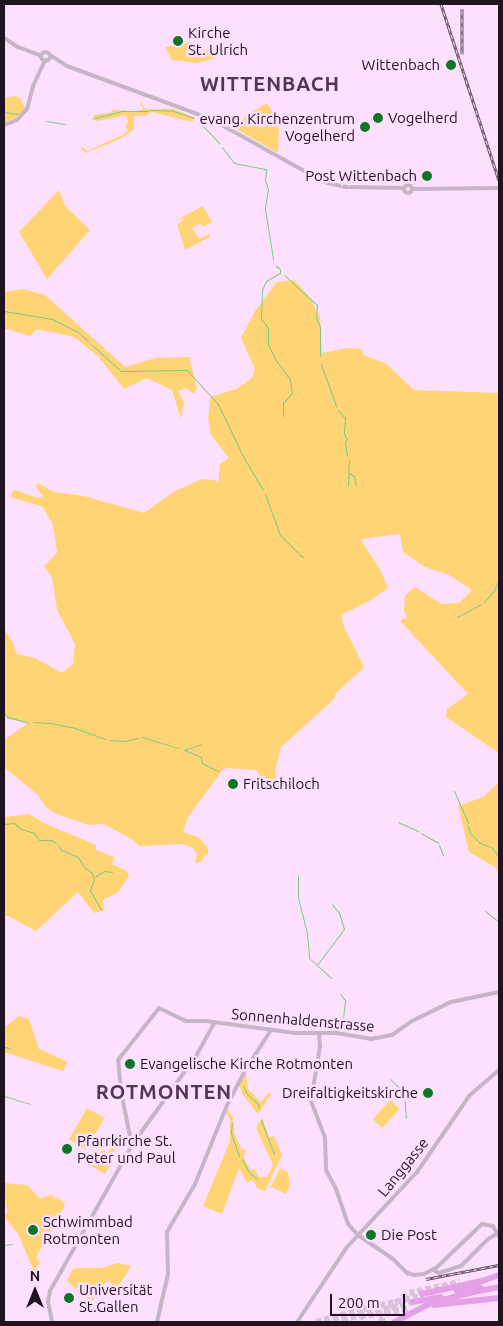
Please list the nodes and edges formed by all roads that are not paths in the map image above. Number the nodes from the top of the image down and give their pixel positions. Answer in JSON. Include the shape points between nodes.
{"nodes":[{"id":1,"x":4,"y":38,"type":"edge"},
{"id":2,"x":45,"y":57,"type":"junction"},
{"id":3,"x":4,"y":126,"type":"edge"},
{"id":4,"x":499,"y":188,"type":"edge"},
{"id":5,"x":499,"y":992,"type":"edge"},
{"id":6,"x":214,"y":1024,"type":"junction"},
{"id":7,"x":271,"y":1030,"type":"junction"},
{"id":8,"x":319,"y":1034,"type":"junction"},
{"id":9,"x":499,"y":1070,"type":"edge"},
{"id":10,"x":134,"y":1142,"type":"junction"},
{"id":11,"x":499,"y":1232,"type":"edge"},
{"id":12,"x":358,"y":1235,"type":"junction"},
{"id":13,"x":499,"y":1237,"type":"edge"},
{"id":14,"x":433,"y":1270,"type":"junction"},
{"id":15,"x":499,"y":1275,"type":"edge"},
{"id":16,"x":499,"y":1283,"type":"edge"},
{"id":17,"x":462,"y":1284,"type":"junction"},
{"id":18,"x":482,"y":1290,"type":"junction"},
{"id":19,"x":499,"y":1298,"type":"edge"},
{"id":20,"x":413,"y":1302,"type":"tunnel mouth"},
{"id":21,"x":408,"y":1309,"type":"tunnel mouth"},
{"id":22,"x":52,"y":1322,"type":"edge"},
{"id":23,"x":157,"y":1322,"type":"edge"},
{"id":24,"x":297,"y":1322,"type":"edge"},
{"id":25,"x":395,"y":1322,"type":"edge"}],
"edges":[{"from":1,"to":2,"type":"street"},
{"from":2,"to":3,"type":"street","via":[[27,109],[17,120]]},
{"from":2,"to":4,"type":"street","via":[[211,119],[324,182],[345,187]]},
{"from":5,"to":8,"type":"street","name":"Sonnenhaldenstrasse","via":[[446,1004],[412,1020],[390,1036],[370,1039],[338,1033]]},
{"from":6,"to":7,"type":"street","name":"Sonnenhaldenstrasse"},
{"from":6,"to":10,"type":"street","via":[[196,1056]]},
{"from":6,"to":10,"type":"street","name":"Sonnenhaldenstrasse","via":[[179,1019],[159,1008],[118,1060],[130,1136]]},
{"from":7,"to":8,"type":"street","name":"Sonnenhaldenstrasse"},
{"from":7,"to":23,"type":"street","via":[[226,1105],[195,1184],[168,1230],[168,1274]]},
{"from":8,"to":12,"type":"street","via":[[311,1103],[325,1138],[326,1170],[348,1224]]},
{"from":9,"to":12,"type":"street","name":"Langgasse","via":[[469,1096],[417,1172]]},
{"from":10,"to":22,"type":"street","via":[[50,1291],[48,1302]]},
{"from":11,"to":14,"type":"street","via":[[461,1266],[439,1273]]},
{"from":12,"to":14,"type":"street","via":[[409,1274],[422,1275]]},
{"from":12,"to":24,"type":"street","name":"Langgasse"},
{"from":13,"to":14,"type":"street","via":[[493,1226],[479,1225]]},
{"from":15,"to":17,"type":"highway"},
{"from":16,"to":17,"type":"highway"},
{"from":16,"to":17,"type":"highway","via":[[422,1295]]},
{"from":16,"to":18,"type":"highway"},
{"from":18,"to":20,"type":"highway"},
{"from":18,"to":25,"type":"highway","via":[[431,1303]]},
{"from":19,"to":21,"type":"highway"}]}
